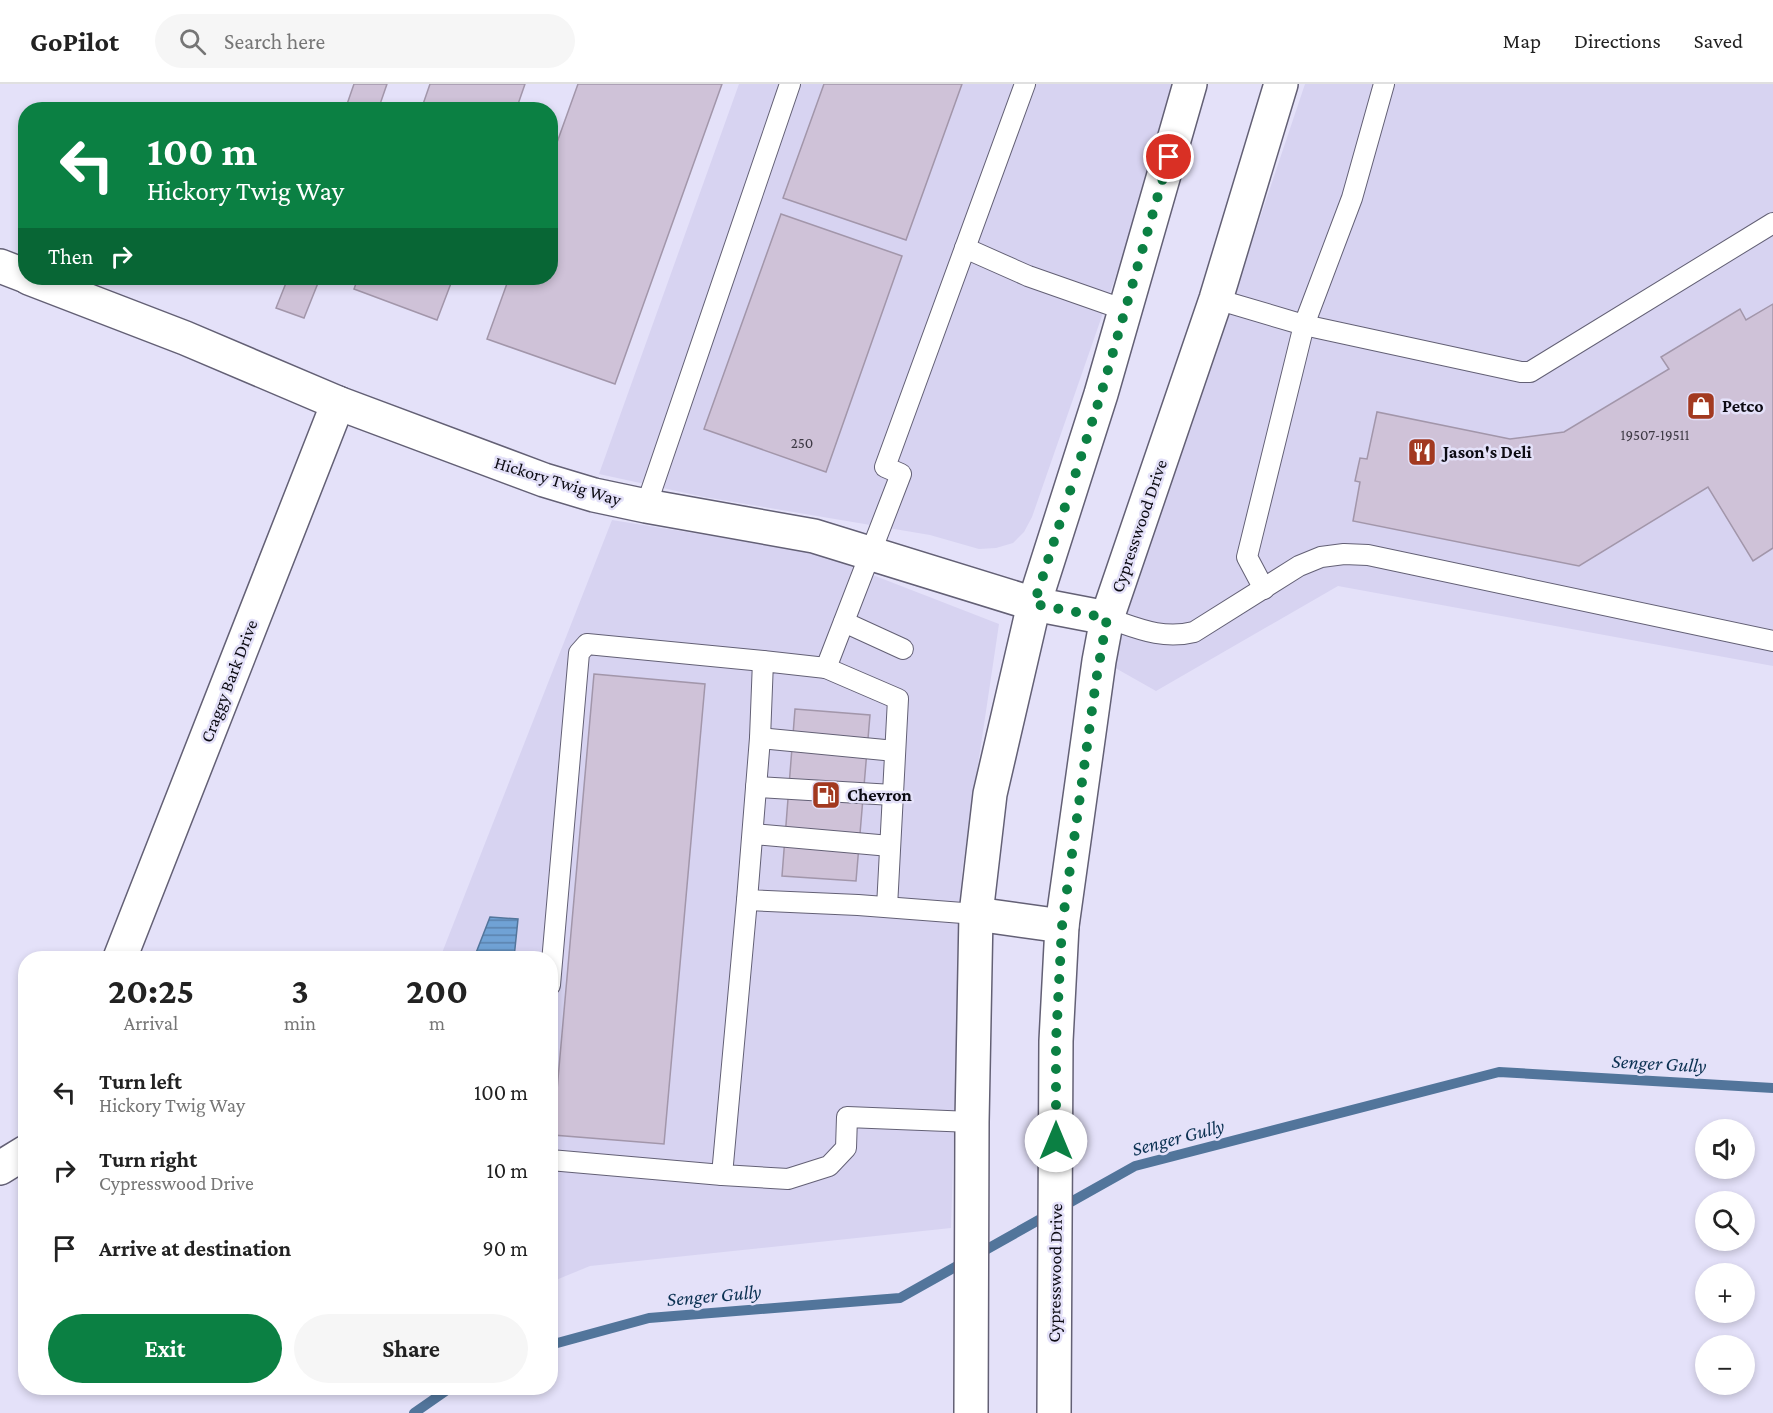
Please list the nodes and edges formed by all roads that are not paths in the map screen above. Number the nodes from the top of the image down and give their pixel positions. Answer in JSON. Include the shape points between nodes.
{"nodes":[{"id":1,"x":790,"y":84,"type":"edge"},
{"id":2,"x":1025,"y":84,"type":"edge"},
{"id":3,"x":1281,"y":84,"type":"edge"},
{"id":4,"x":1384,"y":84,"type":"edge"},
{"id":5,"x":1182,"y":86,"type":"edge"},
{"id":6,"x":1773,"y":223,"type":"edge"},
{"id":7,"x":965,"y":248,"type":"junction"},
{"id":8,"x":0,"y":266,"type":"edge"},
{"id":9,"x":18,"y":273,"type":"edge"},
{"id":10,"x":48,"y":285,"type":"edge"},
{"id":11,"x":1216,"y":299,"type":"junction"},
{"id":12,"x":1125,"y":310,"type":"junction"},
{"id":13,"x":1304,"y":325,"type":"junction"},
{"id":14,"x":338,"y":403,"type":"junction"},
{"id":15,"x":646,"y":506,"type":"junction"},
{"id":16,"x":870,"y":552,"type":"junction"},
{"id":17,"x":1264,"y":589,"type":"junction"},
{"id":18,"x":1034,"y":604,"type":"junction"},
{"id":19,"x":1107,"y":618,"type":"junction"},
{"id":20,"x":844,"y":622,"type":"junction"},
{"id":21,"x":1773,"y":641,"type":"edge"},
{"id":22,"x":903,"y":649,"type":"dead end"},
{"id":23,"x":763,"y":660,"type":"junction"},
{"id":24,"x":826,"y":668,"type":"junction"},
{"id":25,"x":760,"y":738,"type":"junction"},
{"id":26,"x":895,"y":751,"type":"junction"},
{"id":27,"x":756,"y":787,"type":"junction"},
{"id":28,"x":893,"y":795,"type":"junction"},
{"id":29,"x":753,"y":834,"type":"junction"},
{"id":30,"x":890,"y":846,"type":"junction"},
{"id":31,"x":747,"y":900,"type":"junction"},
{"id":32,"x":887,"y":907,"type":"junction"},
{"id":33,"x":976,"y":914,"type":"junction"},
{"id":34,"x":1062,"y":926,"type":"junction"},
{"id":35,"x":123,"y":951,"type":"edge"},
{"id":36,"x":553,"y":951,"type":"edge"},
{"id":37,"x":972,"y":1122,"type":"junction"},
{"id":38,"x":18,"y":1157,"type":"edge"},
{"id":39,"x":558,"y":1161,"type":"edge"},
{"id":40,"x":0,"y":1168,"type":"edge"},
{"id":41,"x":722,"y":1175,"type":"junction"},
{"id":42,"x":971,"y":1413,"type":"edge"},
{"id":43,"x":1054,"y":1413,"type":"edge"}],
"edges":[{"from":1,"to":15,"type":"lane"},
{"from":2,"to":7,"type":"lane"},
{"from":3,"to":11,"type":"main road","name":"Cypresswood Drive"},
{"from":4,"to":13,"type":"lane","via":[[1352,198]]},
{"from":5,"to":12,"type":"main road"},
{"from":6,"to":13,"type":"lane","via":[[1530,372]]},
{"from":7,"to":12,"type":"lane","via":[[1028,276]]},
{"from":7,"to":16,"type":"lane","via":[[885,467],[901,474]]},
{"from":8,"to":9,"type":"main road","name":"Hickory Twig Way"},
{"from":10,"to":14,"type":"main road","name":"Hickory Twig Way"},
{"from":11,"to":13,"type":"lane"},
{"from":11,"to":19,"type":"main road","name":"Cypresswood Drive"},
{"from":12,"to":18,"type":"main road"},
{"from":13,"to":17,"type":"lane","via":[[1247,557]]},
{"from":14,"to":15,"type":"main road","name":"Hickory Twig Way","via":[[544,480]]},
{"from":14,"to":35,"type":"main road","name":"Craggy Bark Drive"},
{"from":15,"to":16,"type":"main road","name":"Hickory Twig Way","via":[[814,536]]},
{"from":16,"to":18,"type":"main road","name":"Hickory Twig Way"},
{"from":16,"to":20,"type":"lane"},
{"from":17,"to":19,"type":"lane","via":[[1194,632],[1178,636],[1152,633]]},
{"from":17,"to":21,"type":"lane","via":[[1321,557],[1368,555]]},
{"from":18,"to":19,"type":"main road","name":"Hickory Twig Way"},
{"from":18,"to":33,"type":"main road","via":[[990,794]]},
{"from":19,"to":34,"type":"main road","name":"Cypresswood Drive"},
{"from":20,"to":22,"type":"lane"},
{"from":20,"to":24,"type":"lane"},
{"from":23,"to":24,"type":"lane"},
{"from":23,"to":25,"type":"lane"},
{"from":23,"to":36,"type":"lane","via":[[587,644],[579,652]]},
{"from":24,"to":26,"type":"lane","via":[[898,699]]},
{"from":25,"to":26,"type":"lane"},
{"from":25,"to":27,"type":"lane"},
{"from":26,"to":28,"type":"lane"},
{"from":27,"to":28,"type":"lane"},
{"from":27,"to":29,"type":"lane"},
{"from":28,"to":30,"type":"lane"},
{"from":29,"to":30,"type":"lane"},
{"from":29,"to":31,"type":"lane"},
{"from":30,"to":32,"type":"lane"},
{"from":31,"to":32,"type":"lane"},
{"from":31,"to":41,"type":"lane"},
{"from":32,"to":33,"type":"lane"},
{"from":33,"to":34,"type":"main road"},
{"from":33,"to":37,"type":"main road"},
{"from":34,"to":43,"type":"main road","name":"Cypresswood Drive","via":[[1056,1041]]},
{"from":37,"to":41,"type":"lane","via":[[847,1117],[846,1148],[829,1166],[788,1179]]},
{"from":37,"to":42,"type":"main road"},
{"from":38,"to":40,"type":"main road"},
{"from":39,"to":41,"type":"lane"}]}
